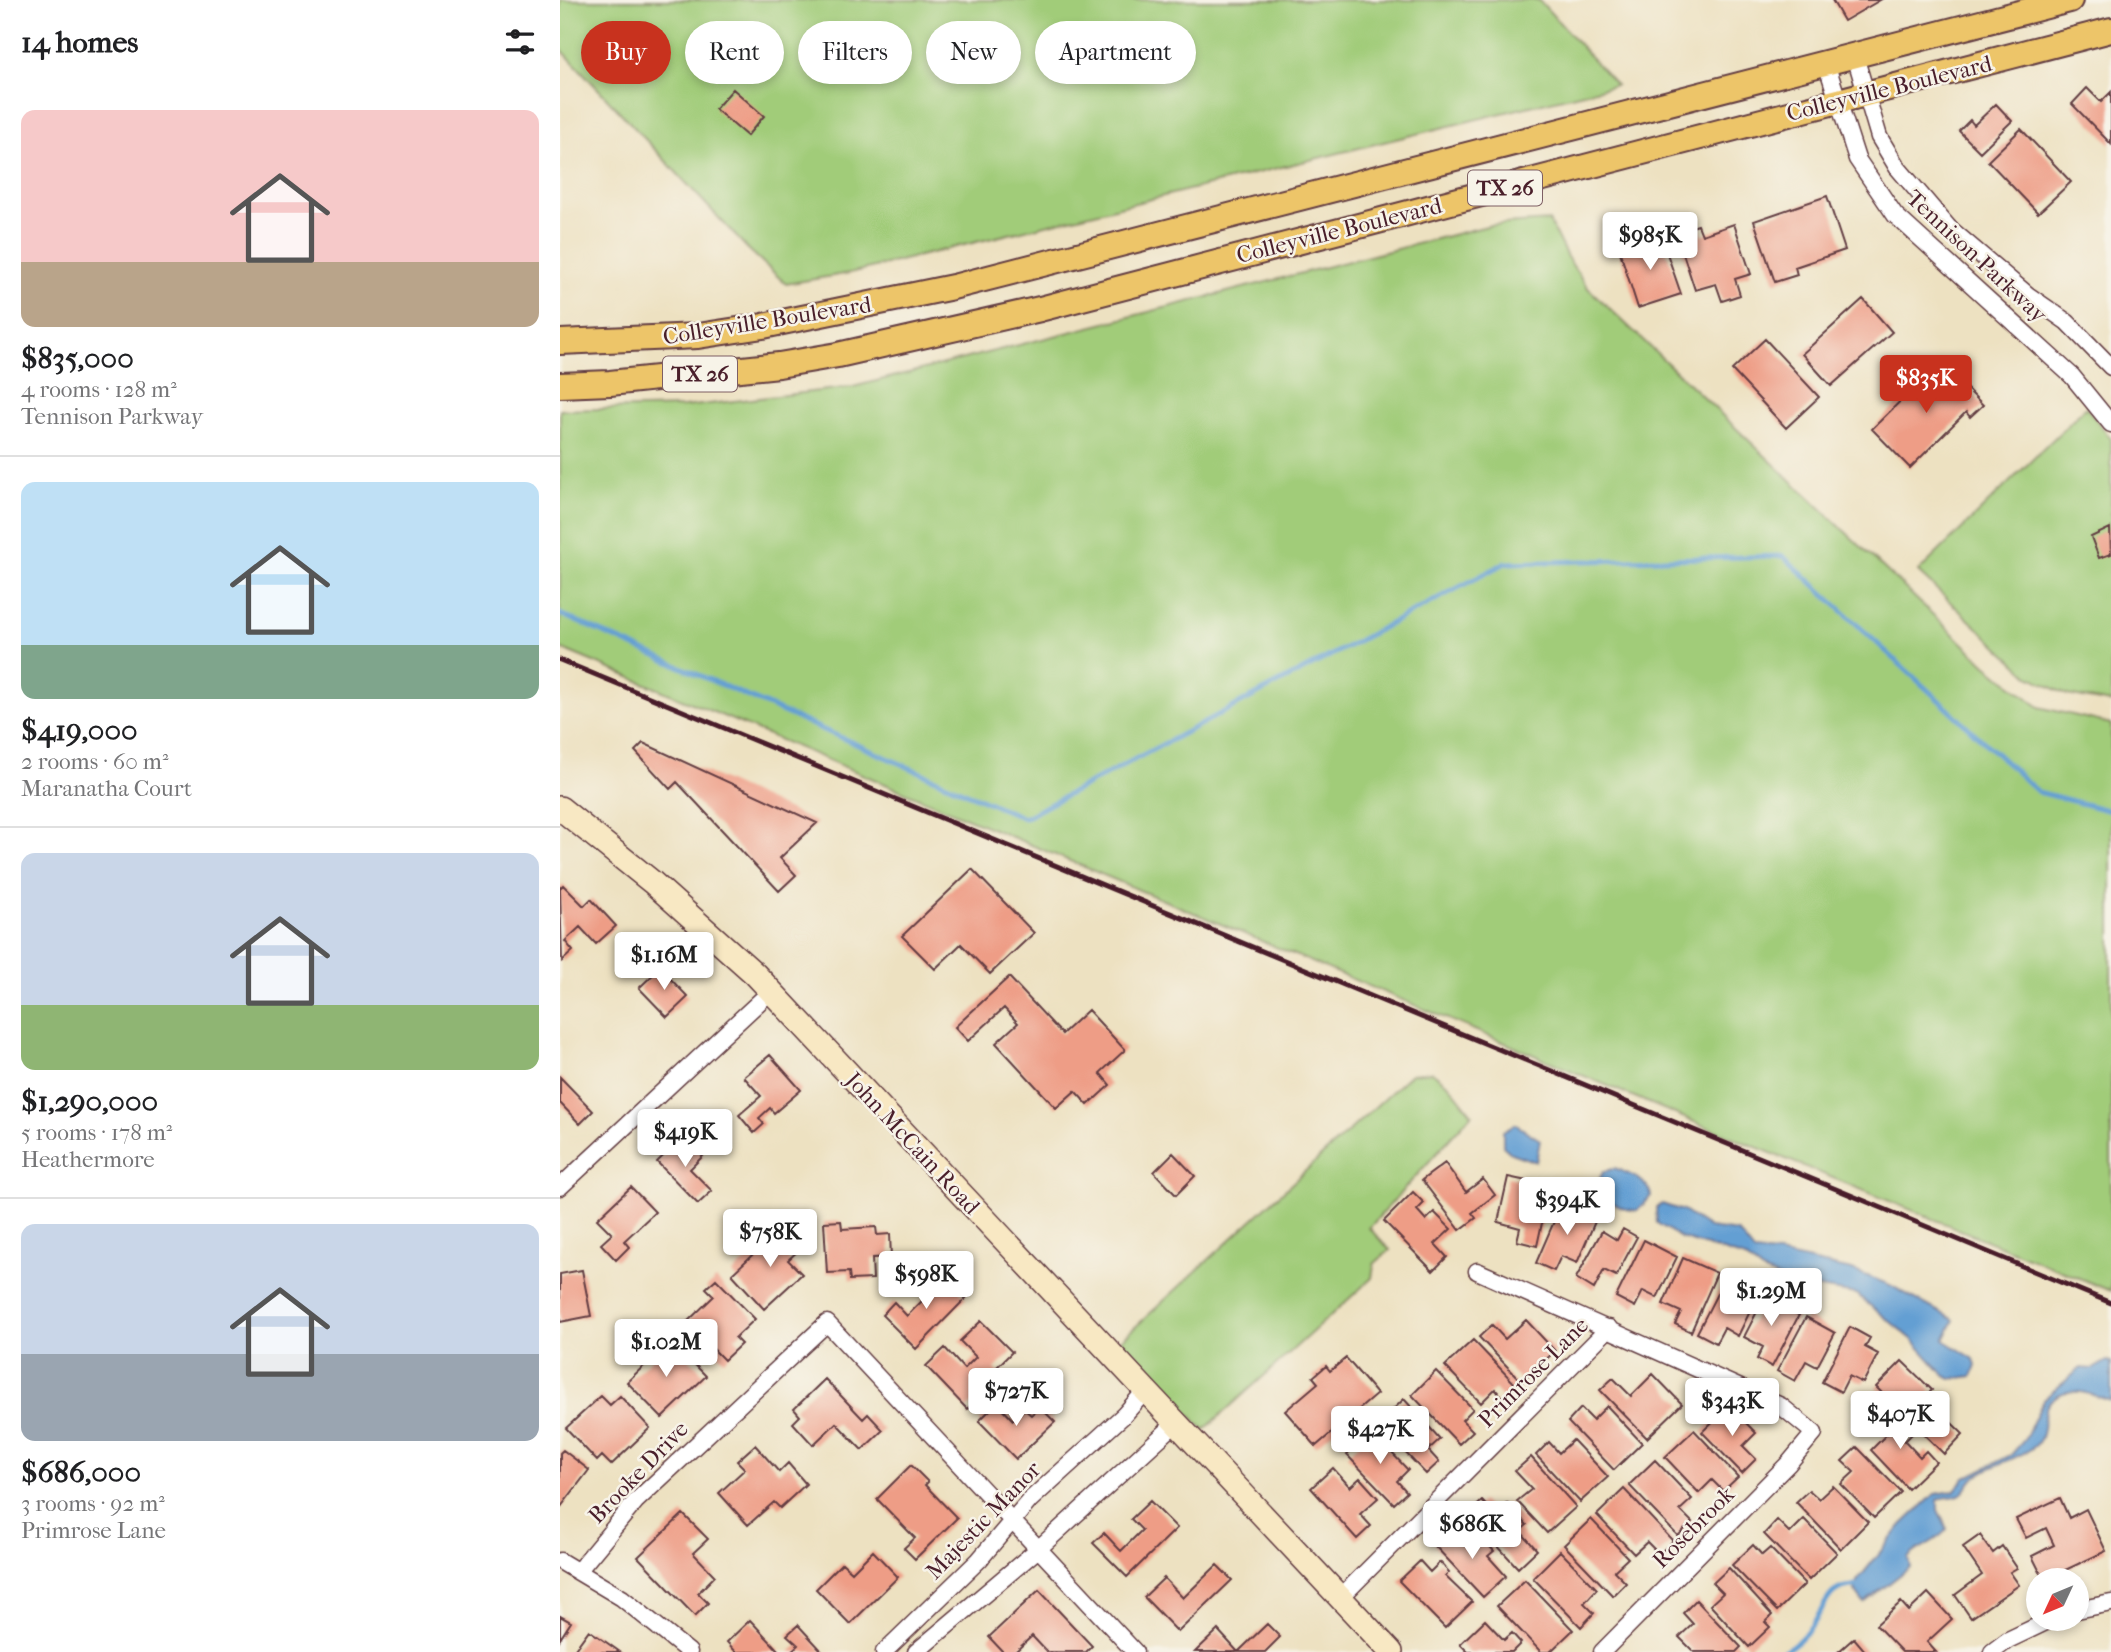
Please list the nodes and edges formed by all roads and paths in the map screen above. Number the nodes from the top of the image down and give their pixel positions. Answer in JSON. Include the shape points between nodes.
{"nodes":[{"id":1,"x":2070,"y":0,"type":"edge"},
{"id":2,"x":2111,"y":30,"type":"edge"},
{"id":3,"x":1855,"y":56,"type":"junction"},
{"id":4,"x":1826,"y":63,"type":"junction"},
{"id":5,"x":1867,"y":93,"type":"junction"},
{"id":6,"x":1837,"y":101,"type":"junction"},
{"id":7,"x":1252,"y":213,"type":"junction"},
{"id":8,"x":1261,"y":249,"type":"junction"},
{"id":9,"x":1999,"y":271,"type":"junction"},
{"id":10,"x":1980,"y":292,"type":"junction"},
{"id":11,"x":560,"y":342,"type":"edge"},
{"id":12,"x":2111,"y":367,"type":"edge"},
{"id":13,"x":560,"y":385,"type":"edge"},
{"id":14,"x":2111,"y":424,"type":"edge"},
{"id":15,"x":564,"y":819,"type":"edge"},
{"id":16,"x":771,"y":991,"type":"junction"},
{"id":17,"x":560,"y":1187,"type":"edge"},
{"id":18,"x":1477,"y":1271,"type":"dead end"},
{"id":19,"x":1609,"y":1328,"type":"junction"},
{"id":20,"x":1146,"y":1390,"type":"junction"},
{"id":21,"x":1175,"y":1424,"type":"junction"},
{"id":22,"x":1010,"y":1521,"type":"junction"},
{"id":23,"x":1037,"y":1550,"type":"junction"},
{"id":24,"x":560,"y":1561,"type":"edge"},
{"id":25,"x":579,"y":1570,"type":"junction"},
{"id":26,"x":1341,"y":1597,"type":"junction"},
{"id":27,"x":2111,"y":1603,"type":"edge"},
{"id":28,"x":2090,"y":1607,"type":"edge"},
{"id":29,"x":2030,"y":1631,"type":"edge"},
{"id":30,"x":689,"y":1652,"type":"edge"},
{"id":31,"x":884,"y":1652,"type":"edge"},
{"id":32,"x":915,"y":1652,"type":"edge"},
{"id":33,"x":1135,"y":1652,"type":"edge"},
{"id":34,"x":1391,"y":1652,"type":"edge"},
{"id":35,"x":1602,"y":1652,"type":"edge"},
{"id":36,"x":1992,"y":1652,"type":"edge"}],
"edges":[{"from":1,"to":3,"type":"main road","name":"Colleyville Boulevard","number":"TX 26"},
{"from":2,"to":5,"type":"main road","name":"Colleyville Boulevard","number":"TX 26"},
{"from":3,"to":4,"type":"main road","name":"Colleyville Boulevard","number":"TX 26"},
{"from":3,"to":5,"type":"street","name":"Tennison Parkway"},
{"from":4,"to":6,"type":"street","name":"Tennison Parkway"},
{"from":4,"to":7,"type":"main road","name":"Colleyville Boulevard","number":"TX 26"},
{"from":5,"to":6,"type":"main road","name":"Colleyville Boulevard","number":"TX 26"},
{"from":5,"to":9,"type":"street","name":"Tennison Parkway","via":[[1879,137],[1896,167],[1948,227]]},
{"from":6,"to":8,"type":"main road","name":"Colleyville Boulevard","number":"TX 26"},
{"from":6,"to":10,"type":"street","name":"Tennison Parkway","via":[[1857,159],[1875,188],[1919,239]]},
{"from":7,"to":8,"type":"main road"},
{"from":7,"to":11,"type":"main road","name":"Colleyville Boulevard","number":"TX 26","via":[[953,287],[763,326],[698,336]]},
{"from":8,"to":13,"type":"main road","name":"Colleyville Boulevard","number":"TX 26","via":[[1040,309],[838,355],[675,377]]},
{"from":9,"to":10,"type":"street"},
{"from":9,"to":12,"type":"street","name":"Tennison Parkway","via":[[2067,322]]},
{"from":10,"to":14,"type":"street","name":"Tennison Parkway","via":[[2072,376]]},
{"from":15,"to":16,"type":"main road","name":"John McCain Road","via":[[652,881]]},
{"from":16,"to":17,"type":"street"},
{"from":16,"to":20,"type":"main road","name":"John McCain Road"},
{"from":18,"to":19,"type":"street"},
{"from":19,"to":26,"type":"street","name":"Primrose Lane"},
{"from":19,"to":35,"type":"street","name":"Rosebrook","via":[[1781,1406],[1814,1433]]},
{"from":20,"to":21,"type":"main road","name":"John McCain Road"},
{"from":20,"to":22,"type":"street","name":"Majestic Manor"},
{"from":21,"to":23,"type":"street"},
{"from":21,"to":26,"type":"main road","name":"John McCain Road"},
{"from":22,"to":23,"type":"street"},
{"from":22,"to":25,"type":"street","name":"Brooke Drive","via":[[827,1323],[636,1501]]},
{"from":22,"to":31,"type":"street","name":"Majestic Manor","via":[[979,1560]]},
{"from":23,"to":32,"type":"street"},
{"from":23,"to":33,"type":"street"},
{"from":24,"to":25,"type":"street"},
{"from":25,"to":30,"type":"street"},
{"from":26,"to":34,"type":"main road","name":"John McCain Road"},
{"from":27,"to":28,"type":"street"},
{"from":29,"to":36,"type":"street"}]}
